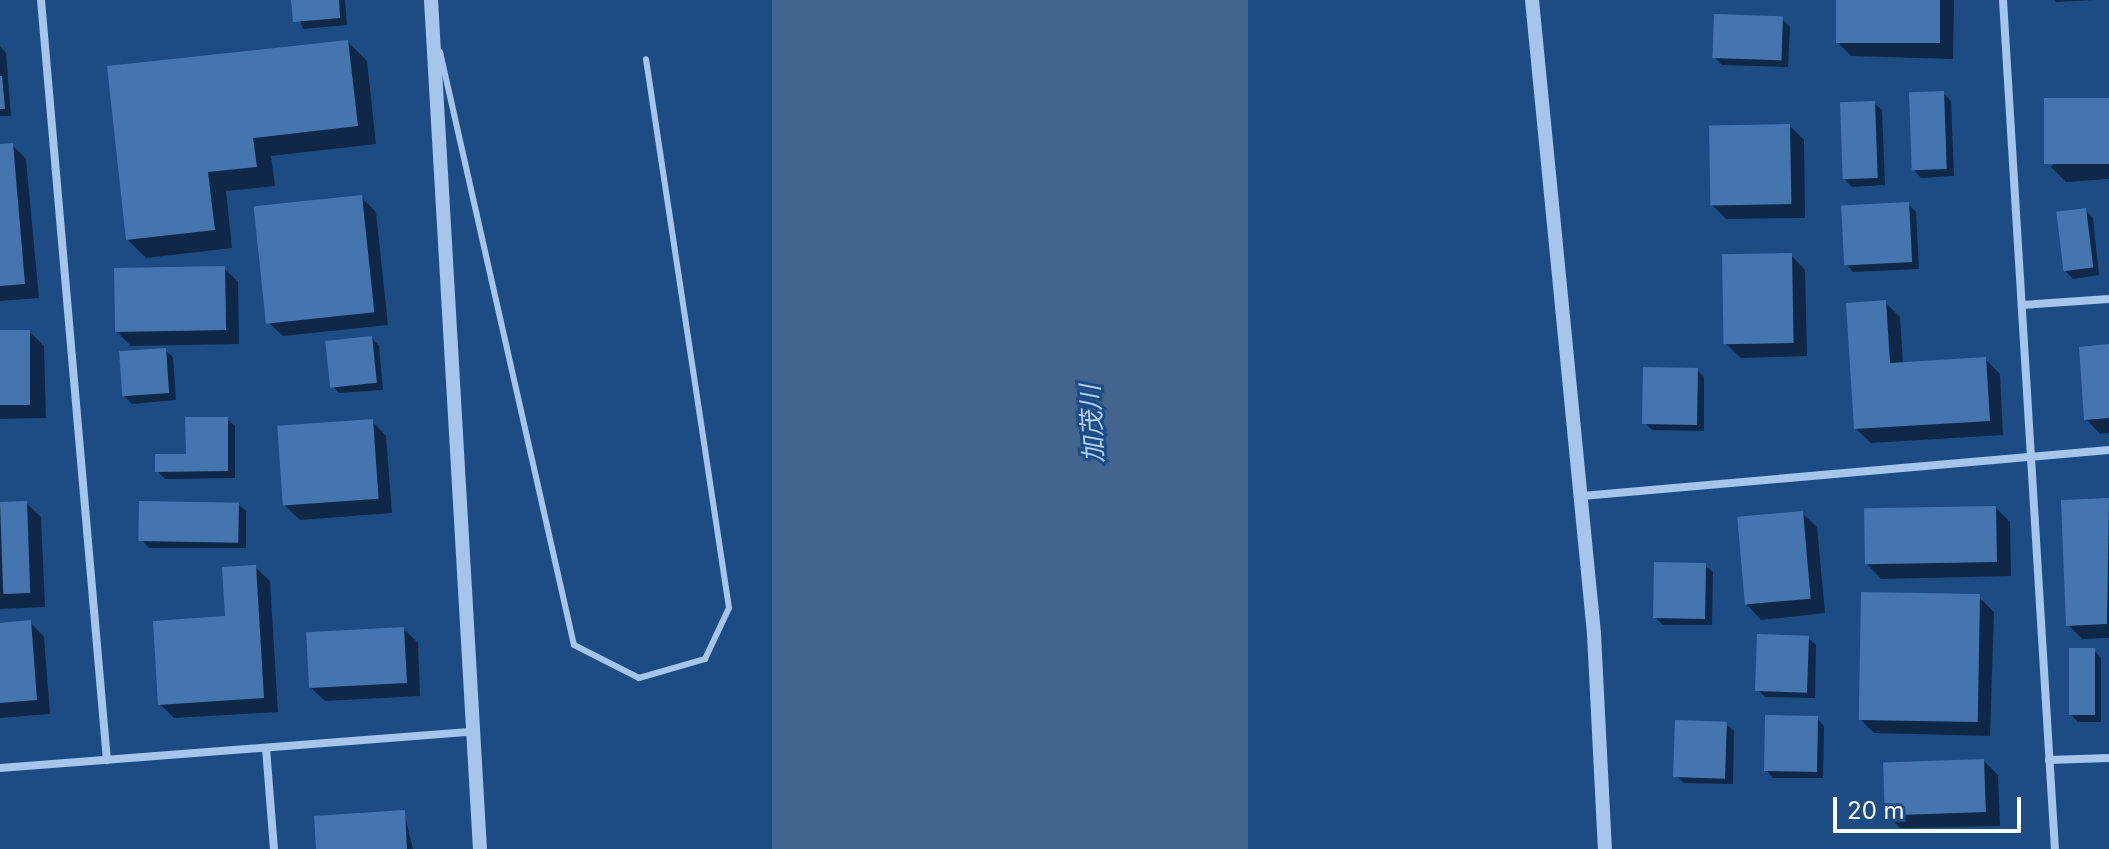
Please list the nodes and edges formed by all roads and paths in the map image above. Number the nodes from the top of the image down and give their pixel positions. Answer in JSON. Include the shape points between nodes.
{"nodes":[{"id":1,"x":41,"y":0,"type":"edge"},
{"id":2,"x":431,"y":0,"type":"edge"},
{"id":3,"x":1532,"y":0,"type":"edge"},
{"id":4,"x":2003,"y":0,"type":"edge"},
{"id":5,"x":432,"y":17,"type":"junction"},
{"id":6,"x":646,"y":59,"type":"dead end"},
{"id":7,"x":2109,"y":299,"type":"edge"},
{"id":8,"x":2022,"y":305,"type":"junction"},
{"id":9,"x":2109,"y":450,"type":"edge"},
{"id":10,"x":2030,"y":454,"type":"junction"},
{"id":11,"x":1582,"y":496,"type":"junction"},
{"id":12,"x":473,"y":732,"type":"junction"},
{"id":13,"x":266,"y":748,"type":"junction"},
{"id":14,"x":2109,"y":758,"type":"edge"},
{"id":15,"x":107,"y":760,"type":"junction"},
{"id":16,"x":2049,"y":760,"type":"junction"},
{"id":17,"x":0,"y":768,"type":"edge"},
{"id":18,"x":274,"y":849,"type":"edge"},
{"id":19,"x":480,"y":849,"type":"edge"},
{"id":20,"x":1605,"y":849,"type":"edge"},
{"id":21,"x":2055,"y":849,"type":"edge"}],
"edges":[{"from":1,"to":15,"type":"street"},
{"from":2,"to":5,"type":"street"},
{"from":3,"to":11,"type":"street"},
{"from":4,"to":8,"type":"street"},
{"from":5,"to":6,"type":"lane","via":[[574,645],[639,678],[705,659],[729,608]]},
{"from":5,"to":12,"type":"street"},
{"from":7,"to":8,"type":"street"},
{"from":8,"to":10,"type":"street"},
{"from":9,"to":10,"type":"street"},
{"from":10,"to":11,"type":"street"},
{"from":10,"to":16,"type":"street"},
{"from":11,"to":20,"type":"street"},
{"from":12,"to":13,"type":"street"},
{"from":12,"to":19,"type":"street"},
{"from":13,"to":15,"type":"street"},
{"from":13,"to":18,"type":"street"},
{"from":14,"to":16,"type":"street"},
{"from":15,"to":17,"type":"street"},
{"from":16,"to":21,"type":"street"}]}
